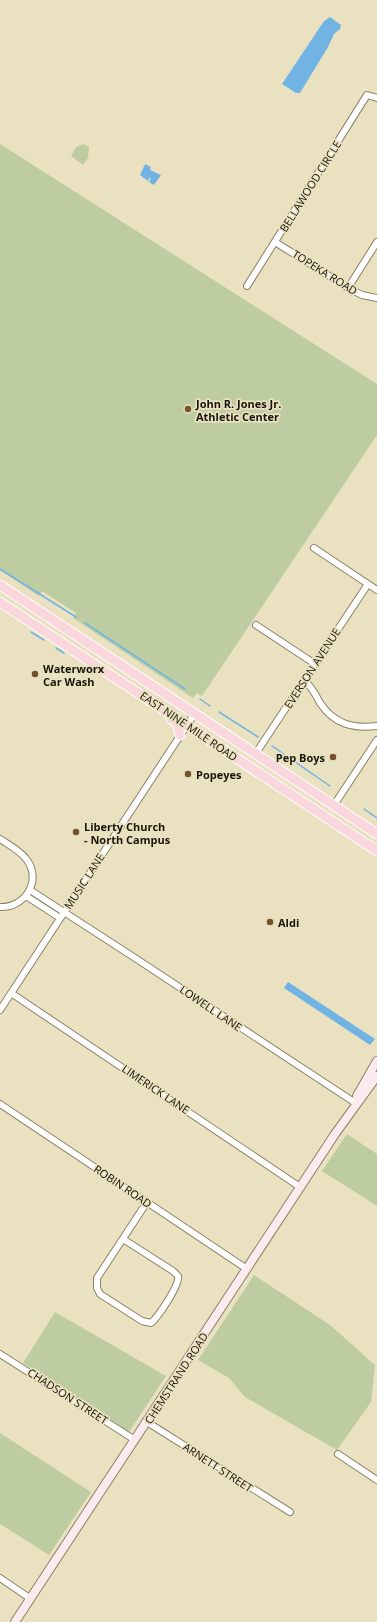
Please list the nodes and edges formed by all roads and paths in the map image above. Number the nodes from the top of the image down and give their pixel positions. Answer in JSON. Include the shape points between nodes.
{"nodes":[{"id":1,"x":377,"y":98,"type":"edge"},
{"id":2,"x":275,"y":242,"type":"junction"},
{"id":3,"x":377,"y":242,"type":"edge"},
{"id":4,"x":247,"y":286,"type":"dead end"},
{"id":5,"x":348,"y":288,"type":"junction"},
{"id":6,"x":377,"y":298,"type":"edge"},
{"id":7,"x":314,"y":548,"type":"dead end"},
{"id":8,"x":368,"y":584,"type":"junction"},
{"id":9,"x":0,"y":585,"type":"edge"},
{"id":10,"x":0,"y":590,"type":"edge"},
{"id":11,"x":377,"y":590,"type":"edge"},
{"id":12,"x":0,"y":602,"type":"edge"},
{"id":13,"x":31,"y":604,"type":"junction"},
{"id":14,"x":256,"y":625,"type":"dead end"},
{"id":15,"x":43,"y":630,"type":"junction"},
{"id":16,"x":115,"y":660,"type":"junction"},
{"id":17,"x":315,"y":664,"type":"junction"},
{"id":18,"x":304,"y":680,"type":"junction"},
{"id":19,"x":128,"y":685,"type":"junction"},
{"id":20,"x":195,"y":713,"type":"junction"},
{"id":21,"x":187,"y":725,"type":"junction"},
{"id":22,"x":377,"y":726,"type":"edge"},
{"id":23,"x":180,"y":735,"type":"junction"},
{"id":24,"x":207,"y":738,"type":"junction"},
{"id":25,"x":377,"y":740,"type":"edge"},
{"id":26,"x":256,"y":753,"type":"junction"},
{"id":27,"x":276,"y":792,"type":"dead end"},
{"id":28,"x":290,"y":793,"type":"junction"},
{"id":29,"x":300,"y":800,"type":"junction"},
{"id":30,"x":334,"y":805,"type":"junction"},
{"id":31,"x":377,"y":834,"type":"edge"},
{"id":32,"x":0,"y":840,"type":"edge"},
{"id":33,"x":362,"y":841,"type":"junction"},
{"id":34,"x":377,"y":846,"type":"edge"},
{"id":35,"x":377,"y":851,"type":"edge"},
{"id":36,"x":377,"y":857,"type":"edge"},
{"id":37,"x":28,"y":893,"type":"junction"},
{"id":38,"x":0,"y":907,"type":"edge"},
{"id":39,"x":64,"y":911,"type":"junction"},
{"id":40,"x":60,"y":918,"type":"junction"},
{"id":41,"x":11,"y":993,"type":"junction"},
{"id":42,"x":0,"y":1010,"type":"edge"},
{"id":43,"x":377,"y":1061,"type":"edge"},
{"id":44,"x":377,"y":1076,"type":"edge"},
{"id":45,"x":355,"y":1103,"type":"junction"},
{"id":46,"x":0,"y":1104,"type":"edge"},
{"id":47,"x":300,"y":1187,"type":"junction"},
{"id":48,"x":147,"y":1202,"type":"junction"},
{"id":49,"x":123,"y":1239,"type":"junction"},
{"id":50,"x":247,"y":1268,"type":"junction"},
{"id":51,"x":0,"y":1354,"type":"edge"},
{"id":52,"x":147,"y":1422,"type":"junction"},
{"id":53,"x":135,"y":1440,"type":"junction"},
{"id":54,"x":338,"y":1454,"type":"dead end"},
{"id":55,"x":377,"y":1480,"type":"edge"},
{"id":56,"x":290,"y":1512,"type":"dead end"},
{"id":57,"x":0,"y":1578,"type":"edge"},
{"id":58,"x":31,"y":1599,"type":"junction"},
{"id":59,"x":15,"y":1622,"type":"edge"}],
"edges":[{"from":1,"to":2,"type":"street","name":"BELLAWOOD CIRCLE","via":[[367,95]]},
{"from":2,"to":4,"type":"street","name":"BELLAWOOD CIRCLE"},
{"from":2,"to":5,"type":"street","name":"TOPEKA ROAD"},
{"from":3,"to":5,"type":"street"},
{"from":5,"to":6,"type":"street","name":"TOPEKA ROAD","via":[[362,295]]},
{"from":7,"to":8,"type":"street"},
{"from":8,"to":11,"type":"street"},
{"from":8,"to":17,"type":"street","name":"EVERSON AVENUE"},
{"from":9,"to":13,"type":"main road","name":"EAST NINE MILE ROAD"},
{"from":10,"to":13,"type":"main road","via":[[17,601]]},
{"from":12,"to":15,"type":"main road","name":"EAST NINE MILE ROAD"},
{"from":13,"to":16,"type":"main road","name":"EAST NINE MILE ROAD"},
{"from":14,"to":17,"type":"street"},
{"from":15,"to":16,"type":"main road","via":[[49,624],[53,624]]},
{"from":15,"to":19,"type":"main road","name":"EAST NINE MILE ROAD"},
{"from":16,"to":20,"type":"main road","name":"EAST NINE MILE ROAD"},
{"from":17,"to":18,"type":"street","name":"EVERSON AVENUE"},
{"from":18,"to":22,"type":"street","via":[[334,718],[349,726]]},
{"from":18,"to":26,"type":"street","name":"EVERSON AVENUE"},
{"from":19,"to":21,"type":"main road","name":"EAST NINE MILE ROAD"},
{"from":19,"to":23,"type":"main road","via":[[144,701],[177,723]]},
{"from":20,"to":21,"type":"street","name":"MUSIC LANE"},
{"from":20,"to":26,"type":"main road","name":"EAST NINE MILE ROAD"},
{"from":21,"to":23,"type":"street","name":"MUSIC LANE"},
{"from":21,"to":24,"type":"main road","name":"EAST NINE MILE ROAD"},
{"from":21,"to":26,"type":"main road","via":[[203,723],[246,752]]},
{"from":23,"to":39,"type":"street","name":"MUSIC LANE"},
{"from":24,"to":27,"type":"main road","via":[[214,748]]},
{"from":24,"to":28,"type":"main road","name":"EAST NINE MILE ROAD"},
{"from":25,"to":30,"type":"street"},
{"from":26,"to":30,"type":"main road","name":"EAST NINE MILE ROAD"},
{"from":28,"to":29,"type":"main road","name":"EAST NINE MILE ROAD"},
{"from":28,"to":30,"type":"main road","via":[[319,806]]},
{"from":29,"to":33,"type":"main road","name":"EAST NINE MILE ROAD"},
{"from":29,"to":36,"type":"main road","via":[[310,812]]},
{"from":30,"to":31,"type":"main road","name":"EAST NINE MILE ROAD"},
{"from":32,"to":37,"type":"street","via":[[27,859],[33,878]]},
{"from":33,"to":34,"type":"main road"},
{"from":33,"to":35,"type":"main road","name":"EAST NINE MILE ROAD"},
{"from":37,"to":38,"type":"street","via":[[12,906]]},
{"from":37,"to":39,"type":"street","name":"LOWELL LANE"},
{"from":37,"to":40,"type":"street"},
{"from":39,"to":40,"type":"street","name":"MUSIC LANE"},
{"from":39,"to":45,"type":"street","name":"LOWELL LANE"},
{"from":40,"to":41,"type":"street","name":"MUSIC LANE"},
{"from":41,"to":42,"type":"street","name":"MUSIC LANE"},
{"from":41,"to":47,"type":"street","name":"LIMERICK LANE"},
{"from":43,"to":45,"type":"street","name":"CHEMSTRAND ROAD"},
{"from":44,"to":45,"type":"street","name":"CHEMSTRAND ROAD"},
{"from":45,"to":47,"type":"street","name":"CHEMSTRAND ROAD"},
{"from":46,"to":48,"type":"street","name":"ROBIN ROAD"},
{"from":47,"to":50,"type":"street","name":"CHEMSTRAND ROAD"},
{"from":48,"to":49,"type":"street"},
{"from":48,"to":50,"type":"street","name":"ROBIN ROAD"},
{"from":49,"to":49,"type":"street","via":[[97,1278],[97,1288],[100,1294],[142,1321],[150,1322],[156,1318],[179,1280],[172,1271]]},
{"from":50,"to":52,"type":"street","name":"CHEMSTRAND ROAD"},
{"from":51,"to":53,"type":"street","name":"CHADSON STREET"},
{"from":52,"to":53,"type":"street","name":"CHEMSTRAND ROAD"},
{"from":52,"to":56,"type":"street","name":"ARNETT STREET"},
{"from":53,"to":58,"type":"street","name":"CHEMSTRAND ROAD"},
{"from":54,"to":55,"type":"street"},
{"from":57,"to":58,"type":"street"},
{"from":58,"to":59,"type":"street","name":"CHEMSTRAND ROAD"}]}
